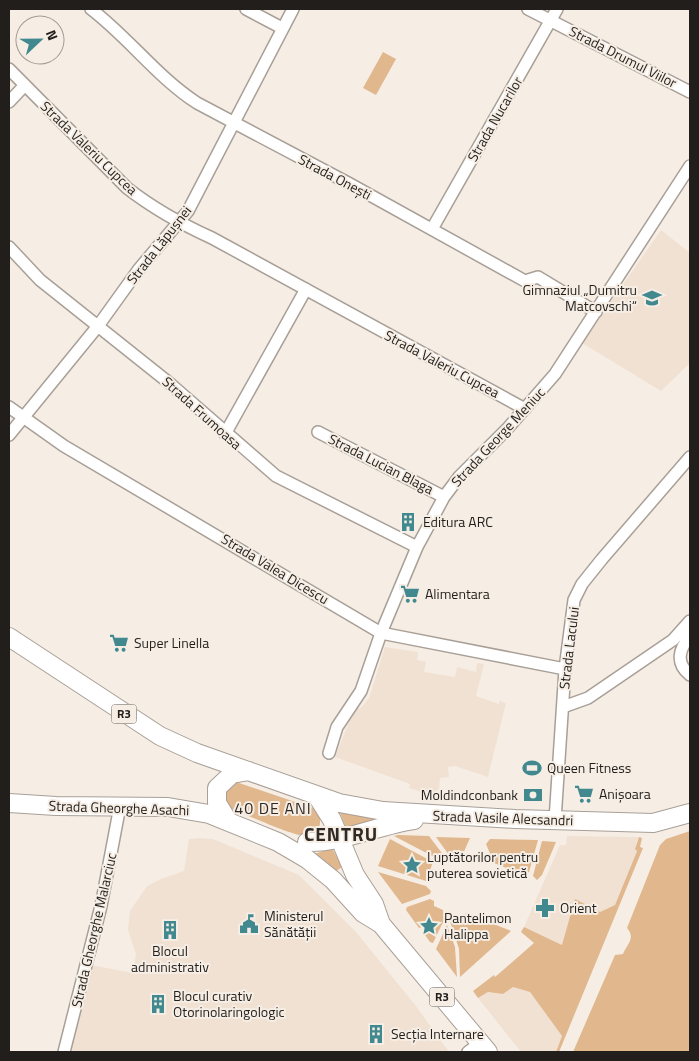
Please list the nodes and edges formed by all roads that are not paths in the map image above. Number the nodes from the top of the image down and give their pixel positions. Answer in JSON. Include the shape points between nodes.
{"nodes":[{"id":1,"x":91,"y":9,"type":"edge"},
{"id":2,"x":246,"y":9,"type":"edge"},
{"id":3,"x":293,"y":9,"type":"edge"},
{"id":4,"x":528,"y":9,"type":"edge"},
{"id":5,"x":557,"y":9,"type":"edge"},
{"id":6,"x":104,"y":13,"type":"edge"},
{"id":7,"x":552,"y":21,"type":"junction"},
{"id":8,"x":282,"y":28,"type":"junction"},
{"id":9,"x":9,"y":69,"type":"edge"},
{"id":10,"x":25,"y":85,"type":"junction"},
{"id":11,"x":690,"y":92,"type":"edge"},
{"id":12,"x":9,"y":102,"type":"edge"},
{"id":13,"x":234,"y":124,"type":"junction"},
{"id":14,"x":690,"y":166,"type":"edge"},
{"id":15,"x":178,"y":222,"type":"junction"},
{"id":16,"x":432,"y":229,"type":"junction"},
{"id":17,"x":9,"y":247,"type":"edge"},
{"id":18,"x":306,"y":289,"type":"junction"},
{"id":19,"x":596,"y":312,"type":"junction"},
{"id":20,"x":98,"y":326,"type":"junction"},
{"id":21,"x":9,"y":407,"type":"edge"},
{"id":22,"x":525,"y":409,"type":"junction"},
{"id":23,"x":22,"y":419,"type":"junction"},
{"id":24,"x":318,"y":432,"type":"dead end"},
{"id":25,"x":225,"y":434,"type":"junction"},
{"id":26,"x":9,"y":435,"type":"edge"},
{"id":27,"x":690,"y":457,"type":"edge"},
{"id":28,"x":444,"y":497,"type":"junction"},
{"id":29,"x":418,"y":547,"type":"junction"},
{"id":30,"x":690,"y":621,"type":"edge"},
{"id":31,"x":381,"y":633,"type":"junction"},
{"id":32,"x":9,"y":636,"type":"edge"},
{"id":33,"x":690,"y":636,"type":"edge"},
{"id":34,"x":565,"y":669,"type":"junction"},
{"id":35,"x":690,"y":675,"type":"edge"},
{"id":36,"x":563,"y":707,"type":"junction"},
{"id":37,"x":329,"y":752,"type":"dead end"},
{"id":38,"x":250,"y":770,"type":"junction"},
{"id":39,"x":9,"y":803,"type":"edge"},
{"id":40,"x":322,"y":803,"type":"junction"},
{"id":41,"x":120,"y":806,"type":"junction"},
{"id":42,"x":690,"y":813,"type":"edge"},
{"id":43,"x":440,"y":816,"type":"junction"},
{"id":44,"x":556,"y":820,"type":"junction"},
{"id":45,"x":228,"y":821,"type":"junction"},
{"id":46,"x":340,"y":838,"type":"junction"},
{"id":47,"x":278,"y":842,"type":"junction"},
{"id":48,"x":307,"y":842,"type":"junction"},
{"id":49,"x":381,"y":924,"type":"junction"},
{"id":50,"x":479,"y":1049,"type":"edge"},
{"id":51,"x":64,"y":1052,"type":"edge"}],
"edges":[{"from":1,"to":6,"type":"street","name":"Strada Onești"},
{"from":2,"to":8,"type":"street"},
{"from":3,"to":8,"type":"street","name":"Strada Lăpușnei"},
{"from":4,"to":7,"type":"street","name":"Strada Drumul Viilor"},
{"from":5,"to":7,"type":"street","name":"Strada Nucarilor"},
{"from":6,"to":13,"type":"street","name":"Strada Onești","via":[[176,89]]},
{"from":7,"to":11,"type":"street","name":"Strada Drumul Viilor"},
{"from":7,"to":16,"type":"street","name":"Strada Nucarilor"},
{"from":8,"to":13,"type":"street","name":"Strada Lăpușnei"},
{"from":9,"to":10,"type":"street","name":"Strada Valeriu Cupcea"},
{"from":10,"to":12,"type":"street"},
{"from":10,"to":15,"type":"street","name":"Strada Valeriu Cupcea","via":[[127,188]]},
{"from":13,"to":15,"type":"street","name":"Strada Lăpușnei","via":[[188,211]]},
{"from":13,"to":16,"type":"street","name":"Strada Onești"},
{"from":14,"to":19,"type":"street","name":"Strada George Meniuc"},
{"from":15,"to":18,"type":"street","name":"Strada Valeriu Cupcea"},
{"from":15,"to":20,"type":"street","name":"Strada Lăpușnei"},
{"from":16,"to":19,"type":"street","name":"Strada Onești","via":[[525,281],[538,277]]},
{"from":17,"to":20,"type":"street","name":"Strada Frumoasa","via":[[40,280]]},
{"from":18,"to":22,"type":"street","name":"Strada Valeriu Cupcea"},
{"from":18,"to":25,"type":"street"},
{"from":19,"to":22,"type":"street","name":"Strada George Meniuc","via":[[555,374]]},
{"from":20,"to":23,"type":"street","name":"Strada Lăpușnei"},
{"from":20,"to":25,"type":"street","name":"Strada Frumoasa","via":[[168,382]]},
{"from":21,"to":23,"type":"street","name":"Strada Valea Dicescu"},
{"from":22,"to":28,"type":"street","name":"Strada George Meniuc","via":[[459,477]]},
{"from":23,"to":26,"type":"street","name":"Strada Lăpușnei"},
{"from":23,"to":31,"type":"street","name":"Strada Valea Dicescu"},
{"from":24,"to":28,"type":"street","name":"Strada Lucian Blaga"},
{"from":25,"to":29,"type":"street","name":"Strada Frumoasa","via":[[290,484]]},
{"from":27,"to":34,"type":"street","name":"Strada Lacului","via":[[582,584],[572,608]]},
{"from":28,"to":29,"type":"street","name":"Strada George Meniuc"},
{"from":29,"to":31,"type":"street","name":"Strada George Meniuc"},
{"from":30,"to":36,"type":"street","via":[[673,640],[588,698]]},
{"from":31,"to":34,"type":"street","name":"Strada Valea Dicescu"},
{"from":31,"to":37,"type":"street","name":"Strada George Meniuc","via":[[361,691],[337,727]]},
{"from":32,"to":38,"type":"main road","number":"R3","via":[[146,728],[197,753]]},
{"from":33,"to":35,"type":"street","via":[[681,649],[680,663]]},
{"from":34,"to":36,"type":"street","name":"Strada Lacului"},
{"from":36,"to":44,"type":"street","name":"Strada Lacului"},
{"from":38,"to":40,"type":"main road","number":"R3"},
{"from":38,"to":45,"type":"main road","via":[[232,774],[217,788],[217,803]]},
{"from":39,"to":41,"type":"main road","name":"Strada Gheorghe Asachi","number":"R3"},
{"from":40,"to":43,"type":"main road","name":"Strada Vasile Alecsandri"},
{"from":40,"to":46,"type":"main road","number":"R3"},
{"from":40,"to":48,"type":"main road","via":[[326,830],[319,838]]},
{"from":41,"to":45,"type":"main road","name":"Strada Gheorghe Asachi","number":"R3","via":[[185,809]]},
{"from":41,"to":51,"type":"street","name":"Strada Gheorghe Malarciuc","via":[[101,906]]},
{"from":42,"to":44,"type":"main road","name":"Strada Vasile Alecsandri","via":[[653,823]]},
{"from":43,"to":44,"type":"main road","name":"Strada Vasile Alecsandri"},
{"from":43,"to":46,"type":"main road","via":[[395,823]]},
{"from":45,"to":47,"type":"main road","number":"R3"},
{"from":46,"to":48,"type":"main road"},
{"from":46,"to":49,"type":"main road","number":"R3"},
{"from":47,"to":48,"type":"main road","number":"R3"},
{"from":47,"to":49,"type":"main road","number":"R3","via":[[321,869],[363,913]]},
{"from":49,"to":50,"type":"main road","number":"R3"}]}
